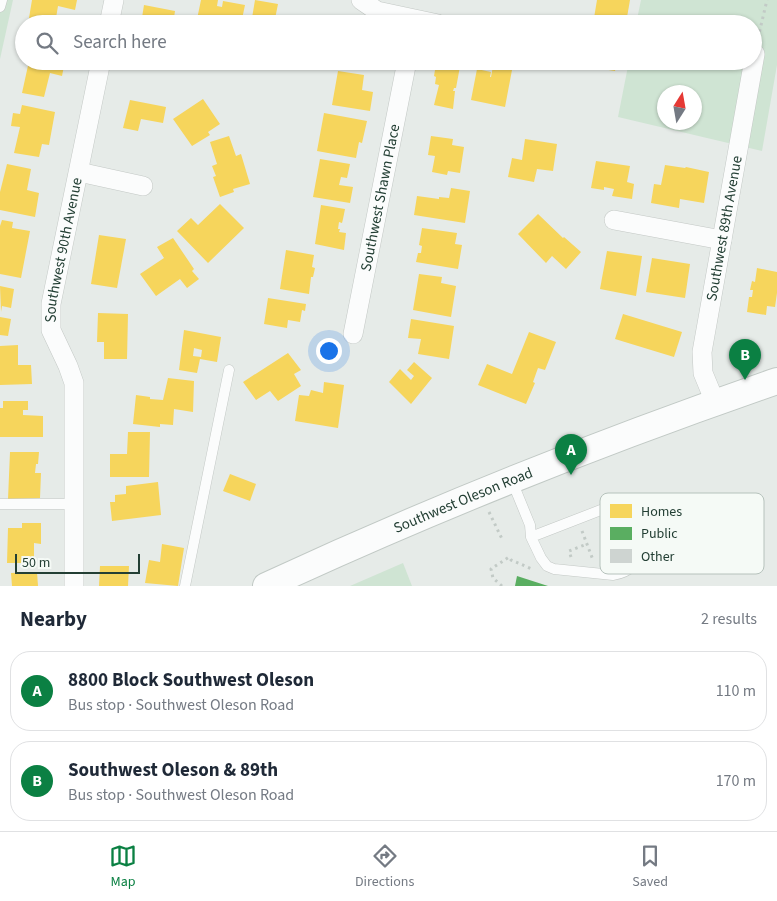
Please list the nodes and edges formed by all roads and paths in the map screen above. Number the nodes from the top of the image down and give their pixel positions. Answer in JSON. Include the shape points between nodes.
{"nodes":[{"id":1,"x":2,"y":0,"type":"edge"},
{"id":2,"x":114,"y":0,"type":"edge"},
{"id":3,"x":361,"y":0,"type":"edge"},
{"id":4,"x":767,"y":0,"type":"edge"},
{"id":5,"x":0,"y":7,"type":"edge"},
{"id":6,"x":111,"y":15,"type":"edge"},
{"id":7,"x":391,"y":15,"type":"edge"},
{"id":8,"x":762,"y":22,"type":"edge"},
{"id":9,"x":100,"y":70,"type":"edge"},
{"id":10,"x":405,"y":70,"type":"edge"},
{"id":11,"x":752,"y":70,"type":"edge"},
{"id":12,"x":78,"y":172,"type":"junction"},
{"id":13,"x":143,"y":186,"type":"dead end"},
{"id":14,"x":614,"y":220,"type":"dead end"},
{"id":15,"x":722,"y":240,"type":"junction"},
{"id":16,"x":353,"y":334,"type":"dead end"},
{"id":17,"x":229,"y":370,"type":"dead end"},
{"id":18,"x":777,"y":381,"type":"edge"},
{"id":19,"x":716,"y":402,"type":"junction"},
{"id":20,"x":512,"y":480,"type":"junction"},
{"id":21,"x":0,"y":504,"type":"edge"},
{"id":22,"x":74,"y":504,"type":"junction"},
{"id":23,"x":600,"y":510,"type":"edge"},
{"id":24,"x":489,"y":511,"type":"dead end"},
{"id":25,"x":531,"y":537,"type":"junction"},
{"id":26,"x":503,"y":541,"type":"dead end"},
{"id":27,"x":509,"y":556,"type":"dead end"},
{"id":28,"x":578,"y":558,"type":"dead end"},
{"id":29,"x":586,"y":559,"type":"dead end"},
{"id":30,"x":600,"y":574,"type":"edge"},
{"id":31,"x":603,"y":574,"type":"edge"},
{"id":32,"x":622,"y":574,"type":"edge"},
{"id":33,"x":292,"y":580,"type":"edge"},
{"id":34,"x":74,"y":586,"type":"edge"},
{"id":35,"x":186,"y":586,"type":"edge"},
{"id":36,"x":266,"y":586,"type":"edge"},
{"id":37,"x":502,"y":586,"type":"edge"}],
"edges":[{"from":1,"to":5,"type":"lane"},
{"from":2,"to":6,"type":"street"},
{"from":3,"to":7,"type":"street","via":[[377,11]]},
{"from":4,"to":8,"type":"path"},
{"from":9,"to":12,"type":"street","name":"Southwest 90th Avenue"},
{"from":10,"to":16,"type":"street","name":"Southwest Shawn Place"},
{"from":11,"to":15,"type":"street","name":"Southwest 89th Avenue"},
{"from":12,"to":13,"type":"street"},
{"from":12,"to":22,"type":"street","name":"Southwest 90th Avenue","via":[[51,304],[52,330],[74,383]]},
{"from":14,"to":15,"type":"street"},
{"from":15,"to":19,"type":"street","name":"Southwest 89th Avenue","via":[[702,352],[704,373]]},
{"from":17,"to":35,"type":"lane"},
{"from":18,"to":19,"type":"main road","name":"Southwest Oleson Road"},
{"from":19,"to":20,"type":"main road","name":"Southwest Oleson Road"},
{"from":20,"to":25,"type":"lane","via":[[530,525]]},
{"from":20,"to":33,"type":"main road","name":"Southwest Oleson Road","via":[[388,531]]},
{"from":21,"to":22,"type":"lane"},
{"from":22,"to":34,"type":"street","name":"Southwest 90th Avenue"},
{"from":23,"to":25,"type":"lane"},
{"from":24,"to":26,"type":"path"},
{"from":25,"to":30,"type":"lane","via":[[547,566]]},
{"from":27,"to":37,"type":"path","via":[[491,569],[493,578]]},
{"from":28,"to":29,"type":"path","via":[[571,557],[569,551],[587,543],[593,560]]},
{"from":31,"to":32,"type":"lane"},
{"from":33,"to":36,"type":"main road","name":"Southwest Oleson Road"}]}
